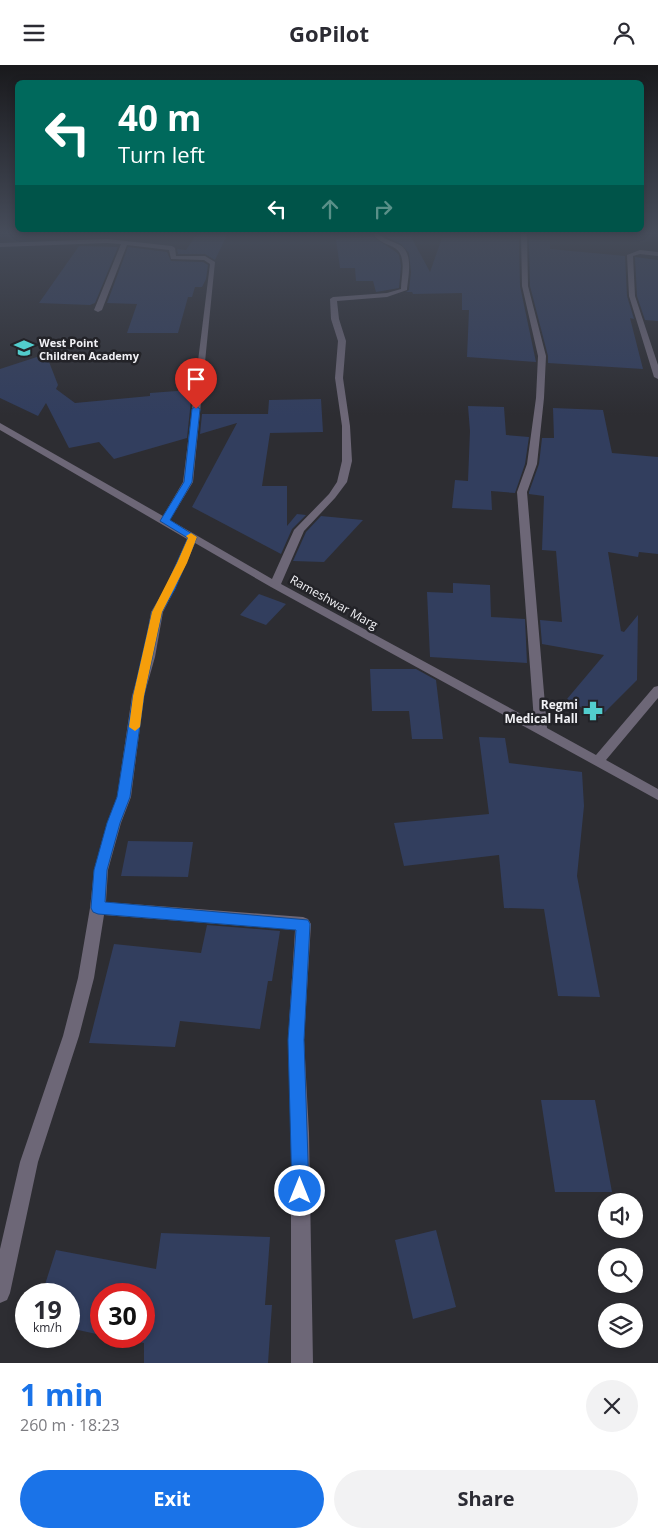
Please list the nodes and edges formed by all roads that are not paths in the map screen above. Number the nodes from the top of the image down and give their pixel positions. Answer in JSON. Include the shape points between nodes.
{"nodes":[{"id":1,"x":104,"y":295,"type":"edge"},
{"id":2,"x":209,"y":295,"type":"edge"},
{"id":3,"x":388,"y":295,"type":"edge"},
{"id":4,"x":527,"y":295,"type":"edge"},
{"id":5,"x":632,"y":295,"type":"edge"},
{"id":6,"x":98,"y":310,"type":"dead end"},
{"id":7,"x":658,"y":377,"type":"edge"},
{"id":8,"x":0,"y":427,"type":"edge"},
{"id":9,"x":165,"y":521,"type":"junction"},
{"id":10,"x":193,"y":537,"type":"junction"},
{"id":11,"x":274,"y":585,"type":"junction"},
{"id":12,"x":658,"y":690,"type":"edge"},
{"id":13,"x":542,"y":730,"type":"junction"},
{"id":14,"x":598,"y":761,"type":"junction"},
{"id":15,"x":658,"y":795,"type":"edge"},
{"id":16,"x":98,"y":908,"type":"junction"},
{"id":17,"x":0,"y":1293,"type":"edge"},
{"id":18,"x":302,"y":1363,"type":"edge"}],
"edges":[{"from":1,"to":6,"type":"street"},
{"from":2,"to":9,"type":"street","via":[[188,482]]},
{"from":3,"to":11,"type":"street","via":[[333,299],[342,341],[339,378],[347,461],[342,482],[299,530]]},
{"from":4,"to":13,"type":"street","via":[[542,355],[532,464],[522,492]]},
{"from":5,"to":7,"type":"street"},
{"from":8,"to":9,"type":"street","name":"Rameshwar Marg"},
{"from":9,"to":10,"type":"street","name":"Rameshwar Marg"},
{"from":10,"to":11,"type":"street","name":"Rameshwar Marg"},
{"from":10,"to":16,"type":"street","via":[[157,612],[138,696],[124,797],[101,870]]},
{"from":11,"to":13,"type":"street","name":"Rameshwar Marg"},
{"from":12,"to":14,"type":"street"},
{"from":13,"to":14,"type":"street","name":"Rameshwar Marg"},
{"from":14,"to":15,"type":"street","name":"Rameshwar Marg"},
{"from":16,"to":17,"type":"street","via":[[86,978],[71,1036],[29,1162]]},
{"from":16,"to":18,"type":"street","via":[[303,924],[296,1040]]}]}
